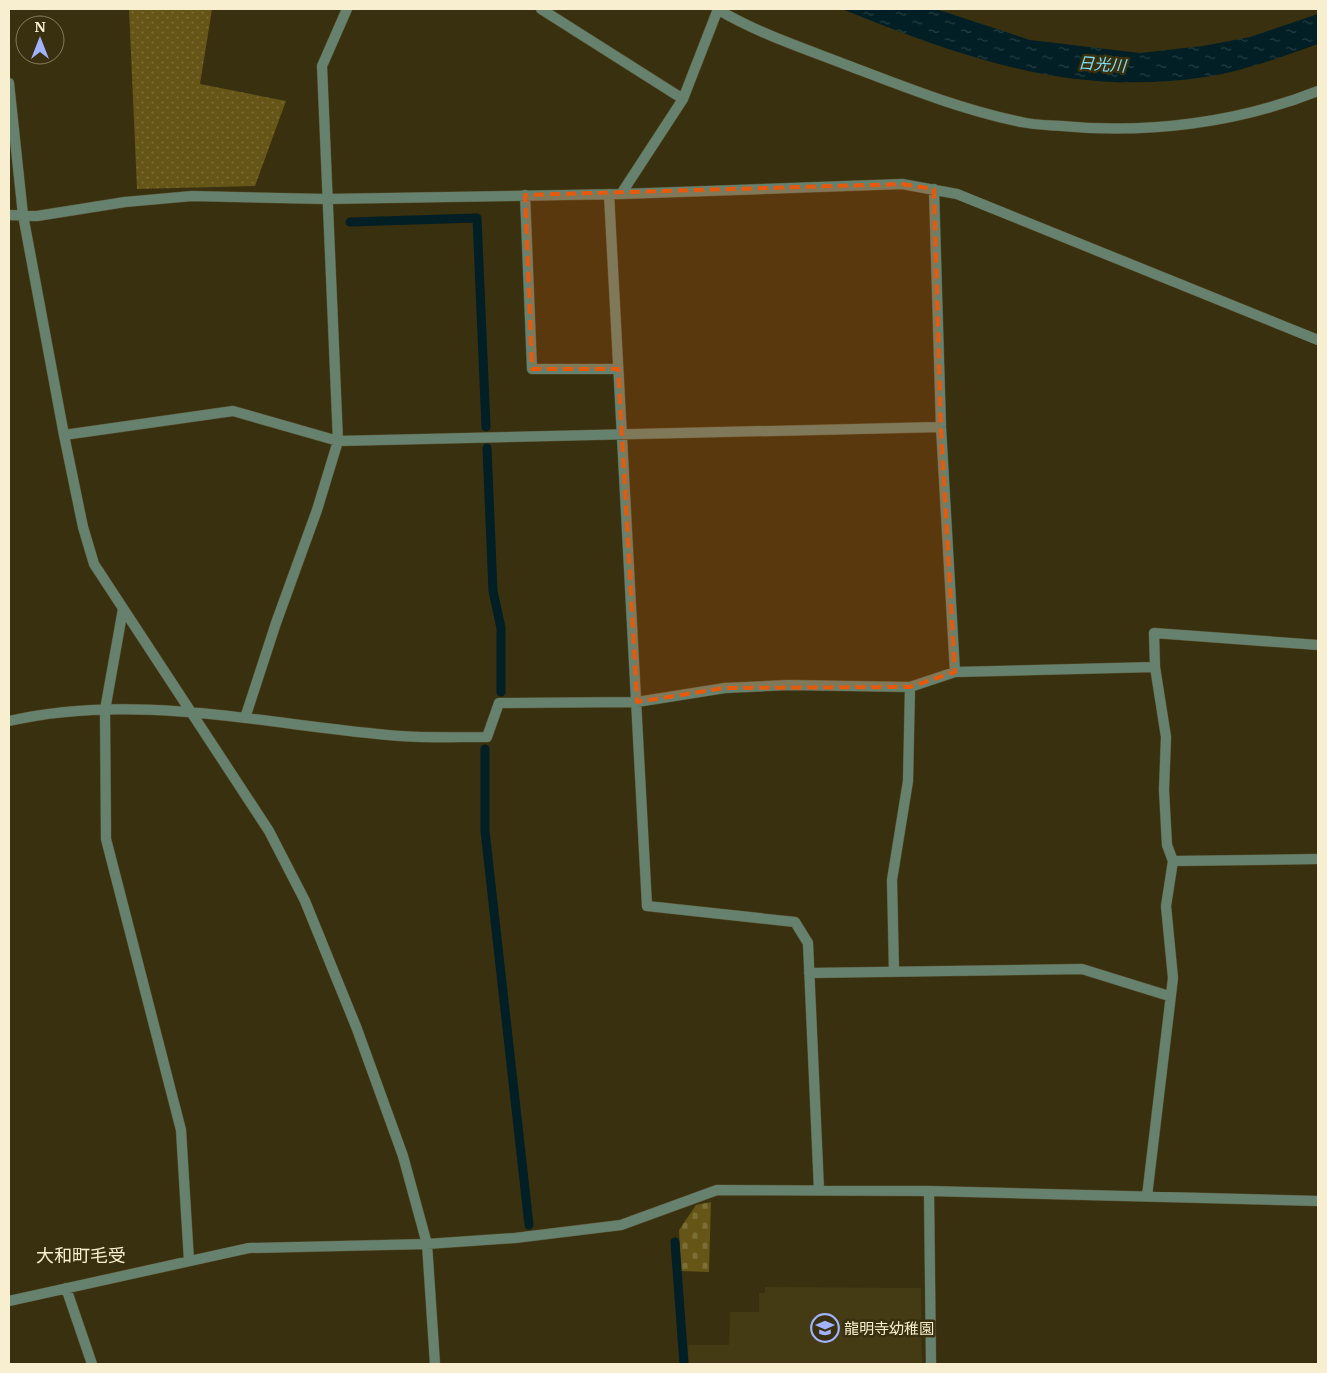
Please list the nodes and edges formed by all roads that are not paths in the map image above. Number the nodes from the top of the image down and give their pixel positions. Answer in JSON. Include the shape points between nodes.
{"nodes":[{"id":1,"x":347,"y":9,"type":"edge"},
{"id":2,"x":540,"y":9,"type":"edge"},
{"id":3,"x":718,"y":9,"type":"edge"},
{"id":4,"x":9,"y":83,"type":"edge"},
{"id":5,"x":1318,"y":92,"type":"edge"},
{"id":6,"x":683,"y":99,"type":"junction"},
{"id":7,"x":934,"y":189,"type":"junction"},
{"id":8,"x":609,"y":194,"type":"junction"},
{"id":9,"x":622,"y":194,"type":"junction"},
{"id":10,"x":525,"y":195,"type":"junction"},
{"id":11,"x":326,"y":199,"type":"junction"},
{"id":12,"x":9,"y":215,"type":"edge"},
{"id":13,"x":23,"y":215,"type":"junction"},
{"id":14,"x":1318,"y":340,"type":"edge"},
{"id":15,"x":618,"y":369,"type":"junction"},
{"id":16,"x":941,"y":427,"type":"junction"},
{"id":17,"x":622,"y":434,"type":"junction"},
{"id":18,"x":64,"y":435,"type":"junction"},
{"id":19,"x":338,"y":441,"type":"junction"},
{"id":20,"x":123,"y":609,"type":"junction"},
{"id":21,"x":1318,"y":645,"type":"edge"},
{"id":22,"x":1155,"y":667,"type":"junction"},
{"id":23,"x":955,"y":672,"type":"junction"},
{"id":24,"x":910,"y":687,"type":"junction"},
{"id":25,"x":637,"y":702,"type":"junction"},
{"id":26,"x":105,"y":710,"type":"junction"},
{"id":27,"x":190,"y":711,"type":"junction"},
{"id":28,"x":245,"y":718,"type":"junction"},
{"id":29,"x":9,"y":720,"type":"edge"},
{"id":30,"x":1318,"y":859,"type":"edge"},
{"id":31,"x":1173,"y":861,"type":"junction"},
{"id":32,"x":894,"y":972,"type":"junction"},
{"id":33,"x":809,"y":973,"type":"junction"},
{"id":34,"x":1169,"y":996,"type":"junction"},
{"id":35,"x":819,"y":1190,"type":"junction"},
{"id":36,"x":930,"y":1191,"type":"junction"},
{"id":37,"x":1147,"y":1196,"type":"junction"},
{"id":38,"x":1318,"y":1201,"type":"edge"},
{"id":39,"x":427,"y":1244,"type":"junction"},
{"id":40,"x":189,"y":1261,"type":"junction"},
{"id":41,"x":66,"y":1288,"type":"junction"},
{"id":42,"x":9,"y":1301,"type":"edge"},
{"id":43,"x":92,"y":1364,"type":"edge"},
{"id":44,"x":435,"y":1364,"type":"edge"},
{"id":45,"x":931,"y":1364,"type":"edge"}],
"edges":[{"from":1,"to":11,"type":"street","via":[[322,66]]},
{"from":2,"to":6,"type":"street"},
{"from":3,"to":5,"type":"street","via":[[750,27],[943,101],[1022,122],[1094,129],[1173,127],[1230,118]]},
{"from":3,"to":6,"type":"street"},
{"from":4,"to":13,"type":"street"},
{"from":6,"to":9,"type":"street"},
{"from":7,"to":9,"type":"street","via":[[902,184]]},
{"from":7,"to":14,"type":"street","via":[[958,194]]},
{"from":7,"to":16,"type":"street"},
{"from":8,"to":9,"type":"street"},
{"from":8,"to":10,"type":"street"},
{"from":8,"to":15,"type":"street"},
{"from":10,"to":11,"type":"street"},
{"from":10,"to":15,"type":"street","via":[[532,369]]},
{"from":11,"to":13,"type":"street","via":[[192,196],[125,202],[37,216]]},
{"from":11,"to":19,"type":"street"},
{"from":12,"to":13,"type":"street"},
{"from":13,"to":18,"type":"street"},
{"from":15,"to":17,"type":"street"},
{"from":16,"to":17,"type":"street"},
{"from":16,"to":23,"type":"street"},
{"from":17,"to":19,"type":"street"},
{"from":17,"to":25,"type":"street"},
{"from":18,"to":19,"type":"street","via":[[233,411]]},
{"from":18,"to":20,"type":"street","via":[[94,564]]},
{"from":19,"to":28,"type":"street","via":[[318,510]]},
{"from":20,"to":26,"type":"street"},
{"from":20,"to":27,"type":"street"},
{"from":21,"to":22,"type":"street","via":[[1154,633]]},
{"from":22,"to":23,"type":"street"},
{"from":22,"to":31,"type":"street","via":[[1166,737],[1166,835]]},
{"from":23,"to":24,"type":"street"},
{"from":24,"to":25,"type":"street","via":[[788,685],[725,688]]},
{"from":24,"to":32,"type":"street","via":[[908,780],[892,880]]},
{"from":25,"to":28,"type":"street","via":[[499,703],[487,737],[401,736]]},
{"from":25,"to":33,"type":"street","via":[[647,906],[795,922],[808,943]]},
{"from":26,"to":27,"type":"street"},
{"from":26,"to":29,"type":"street"},
{"from":26,"to":40,"type":"street","via":[[106,839],[181,1130]]},
{"from":27,"to":28,"type":"street"},
{"from":27,"to":39,"type":"street","via":[[269,830],[305,901],[357,1029],[403,1156]]},
{"from":30,"to":31,"type":"street"},
{"from":31,"to":34,"type":"street","via":[[1166,906],[1173,978]]},
{"from":32,"to":33,"type":"street"},
{"from":32,"to":34,"type":"street","via":[[1082,969]]},
{"from":33,"to":35,"type":"street"},
{"from":34,"to":37,"type":"street"},
{"from":35,"to":36,"type":"street"},
{"from":35,"to":39,"type":"street","via":[[716,1190],[621,1226]]},
{"from":36,"to":37,"type":"street"},
{"from":36,"to":45,"type":"street"},
{"from":37,"to":38,"type":"street"},
{"from":39,"to":40,"type":"street","via":[[249,1248]]},
{"from":39,"to":44,"type":"street"},
{"from":40,"to":41,"type":"street"},
{"from":41,"to":42,"type":"street"},
{"from":41,"to":43,"type":"street"}]}
